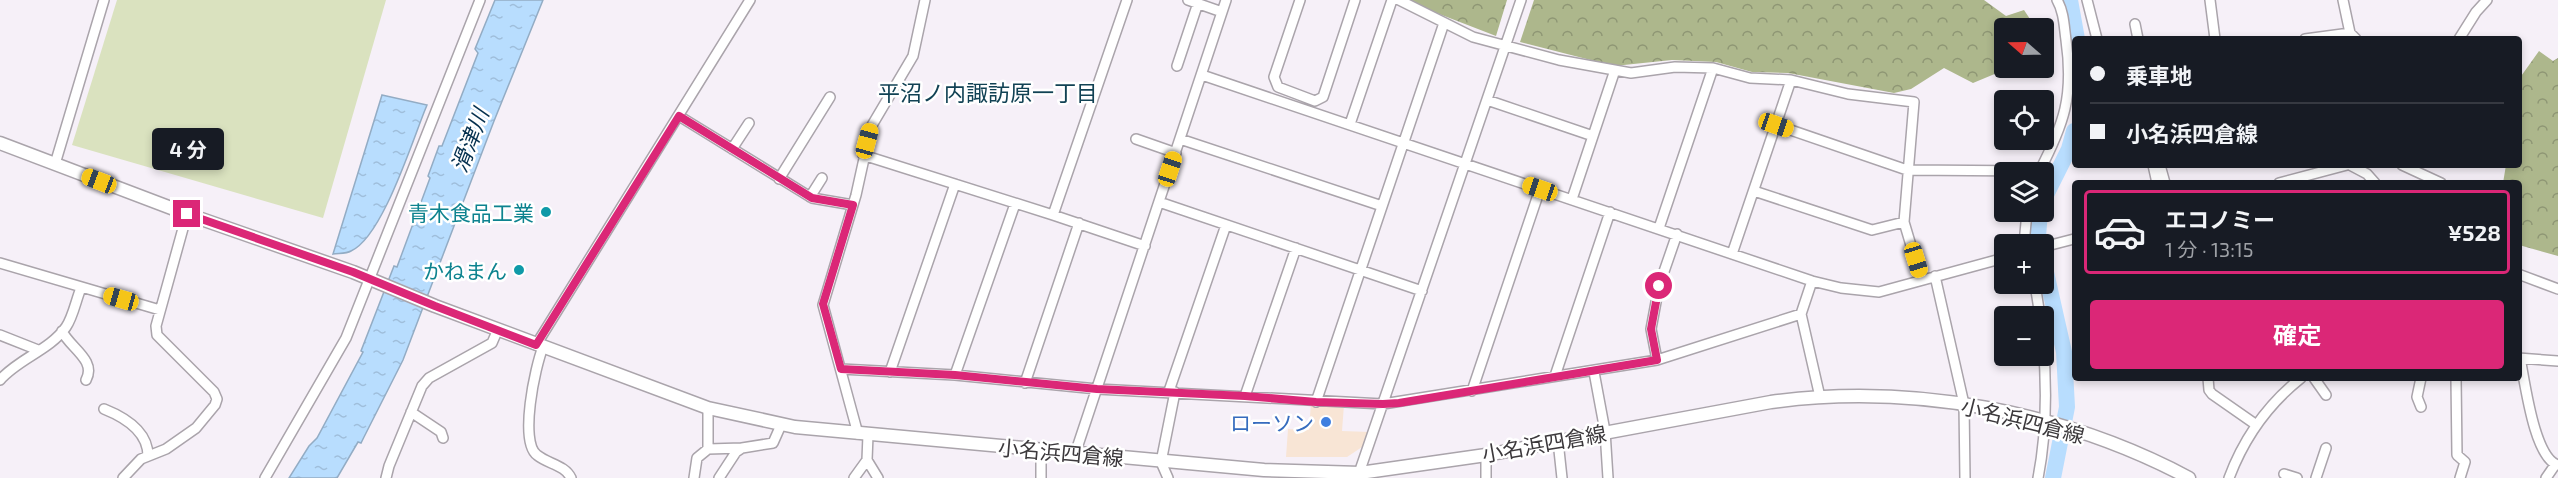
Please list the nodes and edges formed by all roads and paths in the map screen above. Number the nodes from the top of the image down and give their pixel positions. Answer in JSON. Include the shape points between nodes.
{"nodes":[{"id":1,"x":104,"y":0,"type":"edge"},
{"id":2,"x":480,"y":0,"type":"edge"},
{"id":3,"x":750,"y":0,"type":"edge"},
{"id":4,"x":925,"y":0,"type":"edge"},
{"id":5,"x":1127,"y":0,"type":"edge"},
{"id":6,"x":1226,"y":0,"type":"edge"},
{"id":7,"x":1300,"y":0,"type":"edge"},
{"id":8,"x":1355,"y":0,"type":"edge"},
{"id":9,"x":1392,"y":0,"type":"edge"},
{"id":10,"x":1399,"y":0,"type":"edge"},
{"id":11,"x":1521,"y":0,"type":"edge"},
{"id":12,"x":2057,"y":0,"type":"edge"},
{"id":13,"x":2087,"y":0,"type":"edge"},
{"id":14,"x":2210,"y":0,"type":"edge"},
{"id":15,"x":2343,"y":0,"type":"edge"},
{"id":16,"x":2487,"y":0,"type":"edge"},
{"id":17,"x":1193,"y":2,"type":"edge"},
{"id":18,"x":1222,"y":12,"type":"junction"},
{"id":19,"x":1444,"y":23,"type":"junction"},
{"id":20,"x":2135,"y":24,"type":"dead end"},
{"id":21,"x":2096,"y":36,"type":"edge"},
{"id":22,"x":2137,"y":36,"type":"edge"},
{"id":23,"x":2215,"y":36,"type":"edge"},
{"id":24,"x":2353,"y":36,"type":"edge"},
{"id":25,"x":2460,"y":36,"type":"edge"},
{"id":26,"x":1506,"y":44,"type":"junction"},
{"id":27,"x":1177,"y":66,"type":"dead end"},
{"id":28,"x":1713,"y":68,"type":"junction"},
{"id":29,"x":1615,"y":70,"type":"junction"},
{"id":30,"x":1202,"y":75,"type":"junction"},
{"id":31,"x":1791,"y":80,"type":"junction"},
{"id":32,"x":1293,"y":93,"type":"junction"},
{"id":33,"x":830,"y":97,"type":"dead end"},
{"id":34,"x":1487,"y":99,"type":"junction"},
{"id":35,"x":1289,"y":104,"type":"junction"},
{"id":36,"x":679,"y":116,"type":"junction"},
{"id":37,"x":749,"y":123,"type":"dead end"},
{"id":38,"x":1350,"y":124,"type":"junction"},
{"id":39,"x":1776,"y":125,"type":"junction"},
{"id":40,"x":1593,"y":136,"type":"junction"},
{"id":41,"x":1136,"y":139,"type":"dead end"},
{"id":42,"x":1180,"y":139,"type":"junction"},
{"id":43,"x":1403,"y":142,"type":"junction"},
{"id":44,"x":0,"y":143,"type":"edge"},
{"id":45,"x":732,"y":150,"type":"junction"},
{"id":46,"x":1176,"y":153,"type":"junction"},
{"id":47,"x":863,"y":155,"type":"junction"},
{"id":48,"x":2044,"y":162,"type":"edge"},
{"id":49,"x":1465,"y":163,"type":"junction"},
{"id":50,"x":56,"y":164,"type":"junction"},
{"id":51,"x":2336,"y":168,"type":"edge"},
{"id":52,"x":2354,"y":168,"type":"edge"},
{"id":53,"x":2409,"y":168,"type":"edge"},
{"id":54,"x":1907,"y":170,"type":"junction"},
{"id":55,"x":1994,"y":171,"type":"edge"},
{"id":56,"x":822,"y":178,"type":"dead end"},
{"id":57,"x":779,"y":179,"type":"junction"},
{"id":58,"x":2290,"y":180,"type":"edge"},
{"id":59,"x":2372,"y":180,"type":"edge"},
{"id":60,"x":2435,"y":180,"type":"edge"},
{"id":61,"x":955,"y":184,"type":"junction"},
{"id":62,"x":1540,"y":189,"type":"junction"},
{"id":63,"x":1754,"y":191,"type":"junction"},
{"id":64,"x":810,"y":197,"type":"junction"},
{"id":65,"x":1572,"y":199,"type":"junction"},
{"id":66,"x":1159,"y":202,"type":"junction"},
{"id":67,"x":1015,"y":204,"type":"junction"},
{"id":68,"x":853,"y":205,"type":"junction"},
{"id":69,"x":1382,"y":206,"type":"junction"},
{"id":70,"x":1610,"y":212,"type":"junction"},
{"id":71,"x":187,"y":214,"type":"junction"},
{"id":72,"x":1053,"y":215,"type":"junction"},
{"id":73,"x":1904,"y":222,"type":"junction"},
{"id":74,"x":1079,"y":224,"type":"junction"},
{"id":75,"x":1226,"y":225,"type":"junction"},
{"id":76,"x":1659,"y":228,"type":"junction"},
{"id":77,"x":1677,"y":234,"type":"junction"},
{"id":78,"x":2072,"y":240,"type":"edge"},
{"id":79,"x":2054,"y":244,"type":"edge"},
{"id":80,"x":1145,"y":246,"type":"junction"},
{"id":81,"x":1296,"y":248,"type":"junction"},
{"id":82,"x":1732,"y":254,"type":"junction"},
{"id":83,"x":1994,"y":261,"type":"edge"},
{"id":84,"x":0,"y":263,"type":"edge"},
{"id":85,"x":1360,"y":270,"type":"junction"},
{"id":86,"x":1935,"y":276,"type":"junction"},
{"id":87,"x":2522,"y":276,"type":"edge"},
{"id":88,"x":1922,"y":279,"type":"junction"},
{"id":89,"x":374,"y":281,"type":"junction"},
{"id":90,"x":1812,"y":281,"type":"junction"},
{"id":91,"x":81,"y":288,"type":"junction"},
{"id":92,"x":2558,"y":289,"type":"edge"},
{"id":93,"x":1422,"y":291,"type":"junction"},
{"id":94,"x":160,"y":310,"type":"junction"},
{"id":95,"x":1801,"y":314,"type":"junction"},
{"id":96,"x":498,"y":329,"type":"junction"},
{"id":97,"x":62,"y":331,"type":"junction"},
{"id":98,"x":0,"y":335,"type":"edge"},
{"id":99,"x":540,"y":346,"type":"junction"},
{"id":100,"x":38,"y":350,"type":"junction"},
{"id":101,"x":2522,"y":358,"type":"edge"},
{"id":102,"x":1657,"y":360,"type":"junction"},
{"id":103,"x":2558,"y":361,"type":"edge"},
{"id":104,"x":2045,"y":366,"type":"edge"},
{"id":105,"x":841,"y":369,"type":"junction"},
{"id":106,"x":890,"y":372,"type":"junction"},
{"id":107,"x":1594,"y":372,"type":"junction"},
{"id":108,"x":2522,"y":372,"type":"edge"},
{"id":109,"x":955,"y":375,"type":"junction"},
{"id":110,"x":1555,"y":376,"type":"junction"},
{"id":111,"x":0,"y":380,"type":"edge"},
{"id":112,"x":86,"y":380,"type":"dead end"},
{"id":113,"x":2208,"y":381,"type":"edge"},
{"id":114,"x":2297,"y":381,"type":"edge"},
{"id":115,"x":2316,"y":381,"type":"edge"},
{"id":116,"x":2420,"y":381,"type":"edge"},
{"id":117,"x":2456,"y":381,"type":"edge"},
{"id":118,"x":1025,"y":383,"type":"junction"},
{"id":119,"x":1097,"y":389,"type":"junction"},
{"id":120,"x":1472,"y":391,"type":"junction"},
{"id":121,"x":1172,"y":392,"type":"junction"},
{"id":122,"x":2326,"y":395,"type":"dead end"},
{"id":123,"x":1245,"y":396,"type":"junction"},
{"id":124,"x":1820,"y":397,"type":"junction"},
{"id":125,"x":1316,"y":402,"type":"junction"},
{"id":126,"x":1383,"y":404,"type":"junction"},
{"id":127,"x":1964,"y":404,"type":"junction"},
{"id":128,"x":2421,"y":407,"type":"dead end"},
{"id":129,"x":708,"y":408,"type":"junction"},
{"id":130,"x":104,"y":409,"type":"dead end"},
{"id":131,"x":411,"y":412,"type":"junction"},
{"id":132,"x":2048,"y":422,"type":"junction"},
{"id":133,"x":2255,"y":424,"type":"junction"},
{"id":134,"x":781,"y":425,"type":"junction"},
{"id":135,"x":1605,"y":432,"type":"junction"},
{"id":136,"x":863,"y":435,"type":"junction"},
{"id":137,"x":443,"y":438,"type":"dead end"},
{"id":138,"x":1558,"y":441,"type":"junction"},
{"id":139,"x":742,"y":448,"type":"junction"},
{"id":140,"x":2326,"y":448,"type":"dead end"},
{"id":141,"x":708,"y":449,"type":"junction"},
{"id":142,"x":1041,"y":451,"type":"junction"},
{"id":143,"x":1075,"y":454,"type":"junction"},
{"id":144,"x":1486,"y":455,"type":"junction"},
{"id":145,"x":148,"y":456,"type":"junction"},
{"id":146,"x":867,"y":460,"type":"junction"},
{"id":147,"x":1161,"y":462,"type":"junction"},
{"id":148,"x":2557,"y":465,"type":"edge"},
{"id":149,"x":2284,"y":474,"type":"dead end"},
{"id":150,"x":1358,"y":476,"type":"edge"},
{"id":151,"x":123,"y":478,"type":"edge"},
{"id":152,"x":265,"y":478,"type":"edge"},
{"id":153,"x":386,"y":478,"type":"edge"},
{"id":154,"x":571,"y":478,"type":"edge"},
{"id":155,"x":694,"y":478,"type":"edge"},
{"id":156,"x":719,"y":478,"type":"edge"},
{"id":157,"x":854,"y":478,"type":"edge"},
{"id":158,"x":878,"y":478,"type":"edge"},
{"id":159,"x":1041,"y":478,"type":"edge"},
{"id":160,"x":1168,"y":478,"type":"edge"},
{"id":161,"x":1486,"y":478,"type":"edge"},
{"id":162,"x":1562,"y":478,"type":"edge"},
{"id":163,"x":1608,"y":478,"type":"edge"},
{"id":164,"x":1965,"y":478,"type":"edge"},
{"id":165,"x":2038,"y":478,"type":"edge"},
{"id":166,"x":2189,"y":478,"type":"edge"},
{"id":167,"x":2229,"y":478,"type":"edge"},
{"id":168,"x":2296,"y":478,"type":"edge"},
{"id":169,"x":2316,"y":478,"type":"edge"},
{"id":170,"x":2460,"y":478,"type":"edge"},
{"id":171,"x":2546,"y":478,"type":"edge"}],
"edges":[{"from":1,"to":50,"type":"street"},
{"from":2,"to":89,"type":"street"},
{"from":3,"to":36,"type":"street"},
{"from":4,"to":47,"type":"street","via":[[913,56],[871,127]]},
{"from":5,"to":72,"type":"street"},
{"from":6,"to":18,"type":"street"},
{"from":7,"to":32,"type":"street","via":[[1274,77],[1278,87]]},
{"from":8,"to":32,"type":"street","via":[[1323,97],[1315,101]]},
{"from":9,"to":38,"type":"street"},
{"from":10,"to":19,"type":"street"},
{"from":11,"to":26,"type":"street"},
{"from":12,"to":48,"type":"street","via":[[2068,54],[2069,83],[2065,116]]},
{"from":13,"to":21,"type":"street"},
{"from":14,"to":23,"type":"street"},
{"from":15,"to":24,"type":"street"},
{"from":16,"to":25,"type":"street"},
{"from":17,"to":18,"type":"street"},
{"from":17,"to":27,"type":"street"},
{"from":18,"to":30,"type":"street"},
{"from":19,"to":26,"type":"street","via":[[1473,37]]},
{"from":19,"to":43,"type":"street"},
{"from":20,"to":22,"type":"street"},
{"from":26,"to":29,"type":"street","via":[[1559,60]]},
{"from":26,"to":34,"type":"street"},
{"from":28,"to":29,"type":"street","via":[[1675,66],[1631,73]]},
{"from":28,"to":31,"type":"street","via":[[1750,78]]},
{"from":28,"to":76,"type":"street"},
{"from":29,"to":40,"type":"street"},
{"from":30,"to":35,"type":"street"},
{"from":30,"to":42,"type":"street"},
{"from":31,"to":39,"type":"street"},
{"from":31,"to":54,"type":"street","via":[[1848,94],[1914,102]]},
{"from":32,"to":35,"type":"street"},
{"from":33,"to":57,"type":"street"},
{"from":34,"to":40,"type":"street"},
{"from":34,"to":49,"type":"street"},
{"from":35,"to":38,"type":"street"},
{"from":36,"to":45,"type":"street"},
{"from":36,"to":99,"type":"street"},
{"from":37,"to":45,"type":"street"},
{"from":38,"to":43,"type":"street"},
{"from":39,"to":54,"type":"street"},
{"from":39,"to":63,"type":"street"},
{"from":40,"to":65,"type":"street"},
{"from":41,"to":46,"type":"street"},
{"from":42,"to":46,"type":"street"},
{"from":42,"to":69,"type":"street"},
{"from":43,"to":49,"type":"street"},
{"from":43,"to":69,"type":"street"},
{"from":44,"to":50,"type":"main road","name":"小名浜四倉線"},
{"from":45,"to":57,"type":"street"},
{"from":46,"to":66,"type":"street"},
{"from":47,"to":61,"type":"street"},
{"from":47,"to":68,"type":"street"},
{"from":49,"to":62,"type":"street"},
{"from":49,"to":93,"type":"street"},
{"from":50,"to":71,"type":"main road","name":"小名浜四倉線"},
{"from":51,"to":58,"type":"street"},
{"from":52,"to":59,"type":"street"},
{"from":53,"to":60,"type":"street"},
{"from":54,"to":55,"type":"street"},
{"from":54,"to":73,"type":"street"},
{"from":56,"to":64,"type":"street"},
{"from":57,"to":64,"type":"street"},
{"from":61,"to":67,"type":"street"},
{"from":61,"to":106,"type":"street"},
{"from":62,"to":65,"type":"street"},
{"from":62,"to":120,"type":"street"},
{"from":63,"to":73,"type":"street","via":[[1872,230]]},
{"from":63,"to":82,"type":"street"},
{"from":64,"to":68,"type":"street"},
{"from":65,"to":70,"type":"street"},
{"from":66,"to":75,"type":"street"},
{"from":66,"to":80,"type":"street"},
{"from":67,"to":72,"type":"street"},
{"from":67,"to":109,"type":"street"},
{"from":68,"to":105,"type":"street","via":[[823,304]]},
{"from":69,"to":85,"type":"street"},
{"from":70,"to":76,"type":"street"},
{"from":70,"to":110,"type":"street"},
{"from":71,"to":89,"type":"main road","name":"小名浜四倉線"},
{"from":71,"to":94,"type":"street"},
{"from":72,"to":74,"type":"street"},
{"from":73,"to":88,"type":"street"},
{"from":74,"to":80,"type":"street"},
{"from":74,"to":118,"type":"street"},
{"from":75,"to":81,"type":"street"},
{"from":75,"to":121,"type":"street"},
{"from":76,"to":77,"type":"street"},
{"from":77,"to":82,"type":"street"},
{"from":77,"to":102,"type":"street","via":[[1659,286],[1651,329]]},
{"from":78,"to":79,"type":"street"},
{"from":80,"to":119,"type":"street"},
{"from":81,"to":85,"type":"street"},
{"from":81,"to":123,"type":"street"},
{"from":82,"to":90,"type":"street"},
{"from":83,"to":86,"type":"street"},
{"from":84,"to":91,"type":"street"},
{"from":85,"to":93,"type":"street"},
{"from":85,"to":125,"type":"street"},
{"from":86,"to":88,"type":"street"},
{"from":86,"to":127,"type":"street"},
{"from":87,"to":92,"type":"street"},
{"from":88,"to":90,"type":"street","via":[[1878,292]]},
{"from":89,"to":96,"type":"main road","name":"小名浜四倉線"},
{"from":89,"to":152,"type":"street","via":[[346,338]]},
{"from":90,"to":95,"type":"street"},
{"from":91,"to":94,"type":"street"},
{"from":91,"to":97,"type":"street"},
{"from":93,"to":126,"type":"street"},
{"from":94,"to":145,"type":"street","via":[[157,335],[217,399],[196,428]]},
{"from":95,"to":102,"type":"street"},
{"from":95,"to":124,"type":"street"},
{"from":96,"to":99,"type":"main road","name":"小名浜四倉線"},
{"from":96,"to":131,"type":"street","via":[[492,342],[429,378]]},
{"from":97,"to":100,"type":"street"},
{"from":97,"to":112,"type":"street","via":[[86,359]]},
{"from":98,"to":100,"type":"street"},
{"from":99,"to":129,"type":"main road","name":"小名浜四倉線"},
{"from":99,"to":154,"type":"street","via":[[533,380],[530,446],[536,455],[568,471]]},
{"from":100,"to":111,"type":"street","via":[[9,369]]},
{"from":101,"to":103,"type":"street"},
{"from":102,"to":107,"type":"street"},
{"from":104,"to":132,"type":"street"},
{"from":105,"to":106,"type":"street"},
{"from":105,"to":136,"type":"street"},
{"from":106,"to":109,"type":"street"},
{"from":107,"to":110,"type":"street"},
{"from":107,"to":135,"type":"street"},
{"from":108,"to":148,"type":"street","via":[[2534,426],[2546,457]]},
{"from":109,"to":118,"type":"street"},
{"from":110,"to":120,"type":"street"},
{"from":113,"to":133,"type":"street","via":[[2212,394]]},
{"from":114,"to":133,"type":"street"},
{"from":115,"to":122,"type":"street"},
{"from":116,"to":128,"type":"street","via":[[2417,397]]},
{"from":117,"to":170,"type":"street","via":[[2457,455],[2465,462]]},
{"from":118,"to":119,"type":"street"},
{"from":119,"to":121,"type":"street"},
{"from":119,"to":143,"type":"street"},
{"from":120,"to":126,"type":"street"},
{"from":121,"to":123,"type":"street"},
{"from":121,"to":147,"type":"street"},
{"from":123,"to":125,"type":"street"},
{"from":124,"to":127,"type":"main road","name":"小名浜四倉線","via":[[1863,396]]},
{"from":124,"to":135,"type":"main road","name":"小名浜四倉線","via":[[1762,403]]},
{"from":125,"to":126,"type":"street"},
{"from":126,"to":150,"type":"street"},
{"from":127,"to":132,"type":"main road","name":"小名浜四倉線"},
{"from":127,"to":164,"type":"street"},
{"from":129,"to":134,"type":"main road","name":"小名浜四倉線"},
{"from":129,"to":141,"type":"street"},
{"from":130,"to":145,"type":"street","via":[[129,420],[148,449]]},
{"from":131,"to":137,"type":"street","via":[[441,432]]},
{"from":131,"to":153,"type":"street"},
{"from":132,"to":165,"type":"street"},
{"from":132,"to":166,"type":"main road","name":"小名浜四倉線","via":[[2119,445]]},
{"from":133,"to":167,"type":"street"},
{"from":134,"to":136,"type":"main road","name":"小名浜四倉線"},
{"from":134,"to":139,"type":"street","via":[[773,442]]},
{"from":135,"to":138,"type":"main road","name":"小名浜四倉線"},
{"from":135,"to":163,"type":"street"},
{"from":136,"to":142,"type":"main road","name":"小名浜四倉線"},
{"from":136,"to":146,"type":"street"},
{"from":138,"to":144,"type":"main road","name":"小名浜四倉線"},
{"from":138,"to":162,"type":"street"},
{"from":139,"to":141,"type":"street"},
{"from":139,"to":156,"type":"street"},
{"from":140,"to":169,"type":"street"},
{"from":141,"to":155,"type":"street","via":[[697,458]]},
{"from":142,"to":143,"type":"main road","name":"小名浜四倉線"},
{"from":142,"to":159,"type":"street"},
{"from":143,"to":147,"type":"main road","name":"小名浜四倉線"},
{"from":144,"to":150,"type":"main road","name":"小名浜四倉線"},
{"from":144,"to":161,"type":"street"},
{"from":145,"to":151,"type":"street"},
{"from":146,"to":157,"type":"street"},
{"from":146,"to":158,"type":"street"},
{"from":147,"to":150,"type":"main road","name":"小名浜四倉線"},
{"from":147,"to":160,"type":"street"},
{"from":148,"to":171,"type":"street"},
{"from":149,"to":168,"type":"street"}]}
